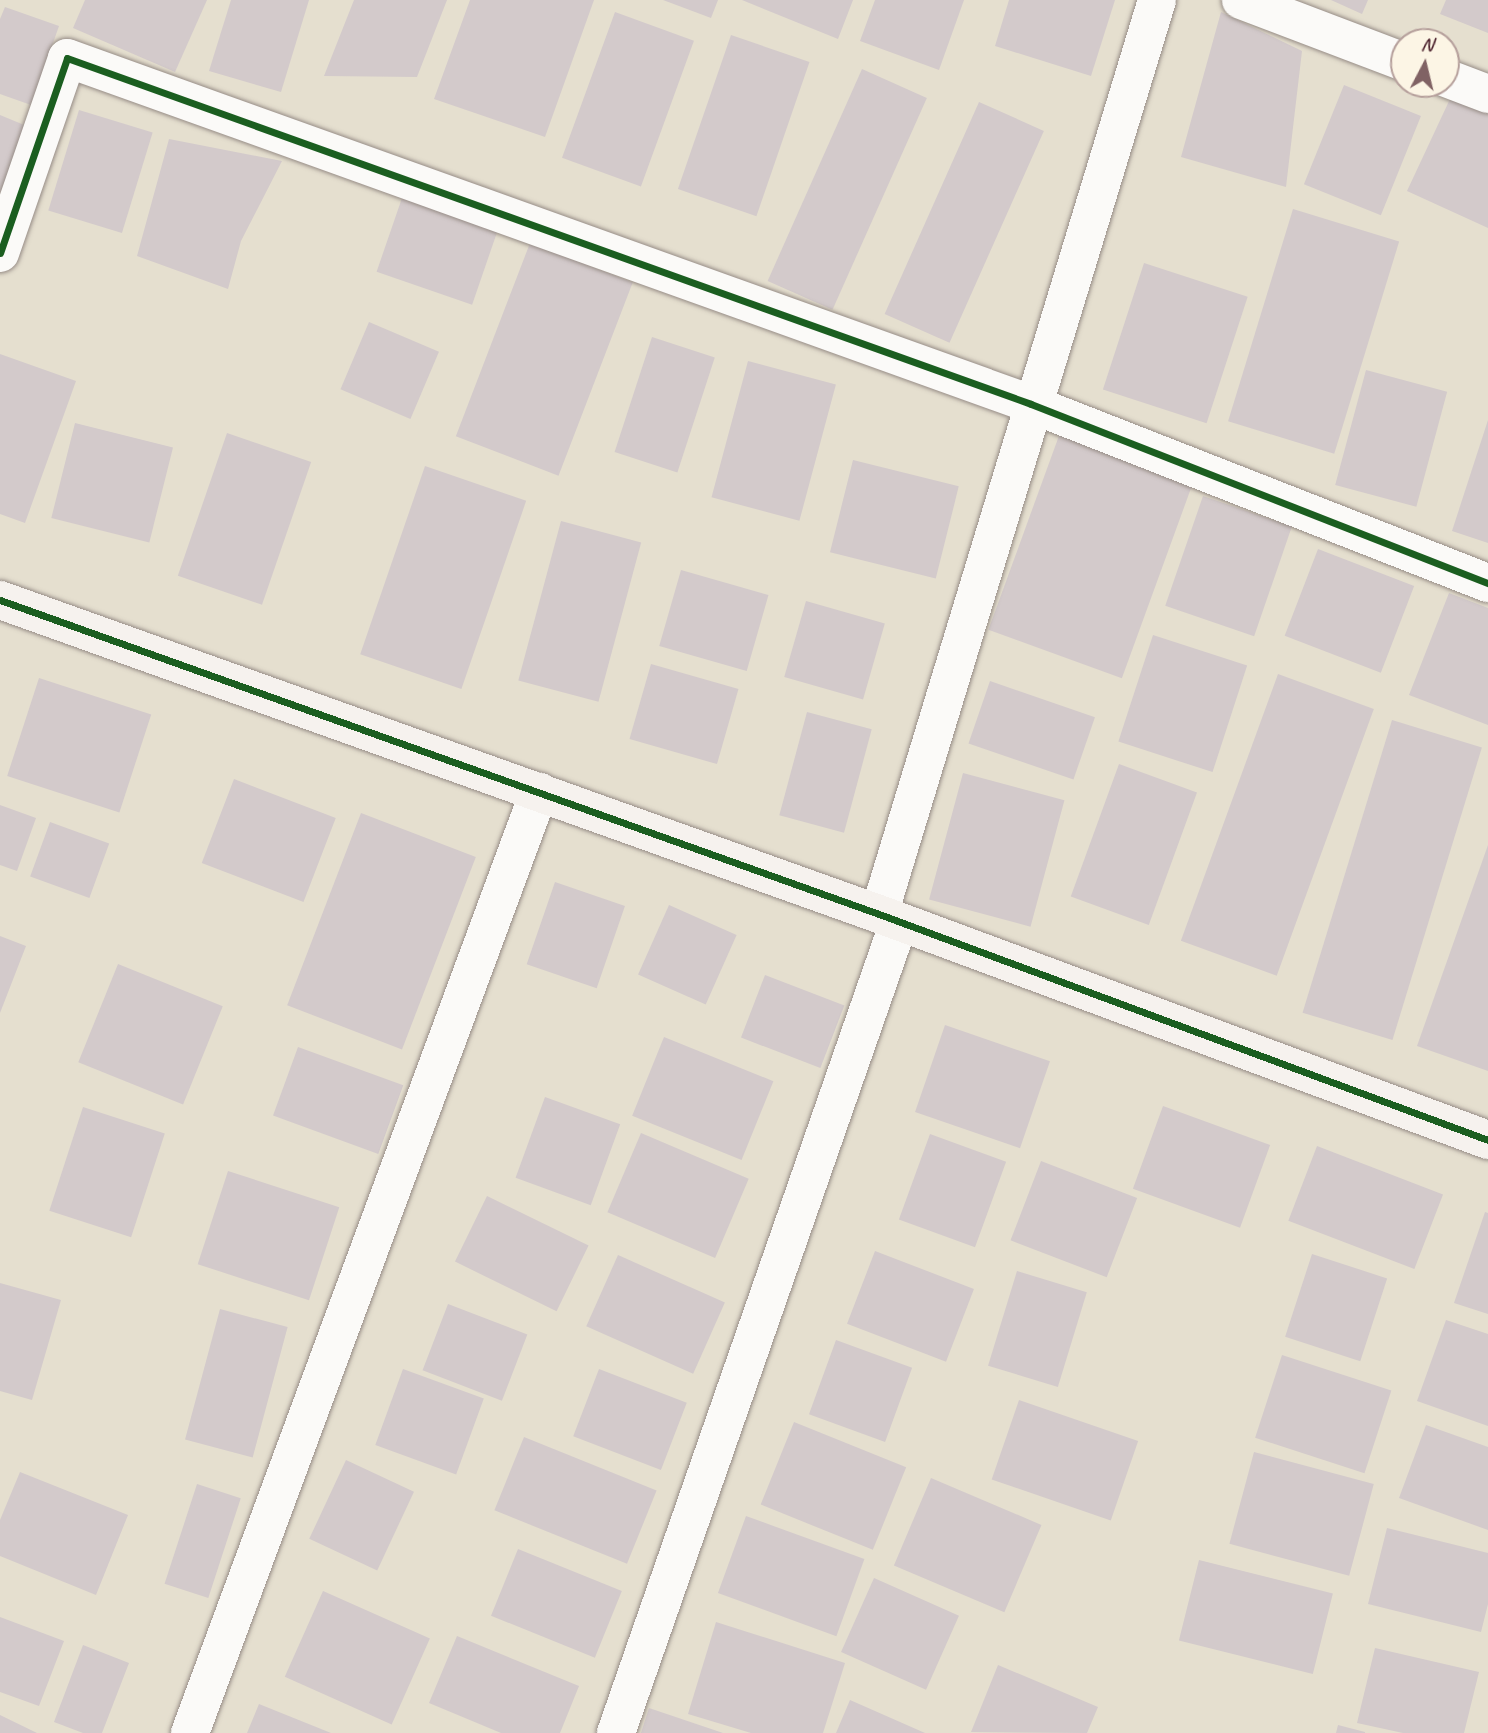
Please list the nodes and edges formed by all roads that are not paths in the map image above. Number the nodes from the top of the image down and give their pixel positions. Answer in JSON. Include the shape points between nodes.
{"nodes":[{"id":1,"x":1157,"y":0,"type":"edge"},
{"id":2,"x":1241,"y":0,"type":"edge"},
{"id":3,"x":1390,"y":57,"type":"edge"},
{"id":4,"x":1460,"y":83,"type":"edge"},
{"id":5,"x":1488,"y":94,"type":"edge"},
{"id":6,"x":0,"y":253,"type":"edge"},
{"id":7,"x":1031,"y":404,"type":"junction"},
{"id":8,"x":1488,"y":583,"type":"edge"},
{"id":9,"x":0,"y":600,"type":"edge"},
{"id":10,"x":539,"y":792,"type":"junction"},
{"id":11,"x":889,"y":918,"type":"junction"},
{"id":12,"x":1488,"y":1140,"type":"edge"},
{"id":13,"x":190,"y":1733,"type":"edge"},
{"id":14,"x":616,"y":1733,"type":"edge"}],
"edges":[{"from":1,"to":7,"type":"street"},
{"from":2,"to":3,"type":"street"},
{"from":4,"to":5,"type":"street"},
{"from":6,"to":7,"type":"street","via":[[67,58]]},
{"from":7,"to":8,"type":"street"},
{"from":7,"to":11,"type":"street"},
{"from":9,"to":10,"type":"street"},
{"from":10,"to":11,"type":"street"},
{"from":10,"to":13,"type":"street"},
{"from":11,"to":12,"type":"street"},
{"from":11,"to":14,"type":"street"}]}
